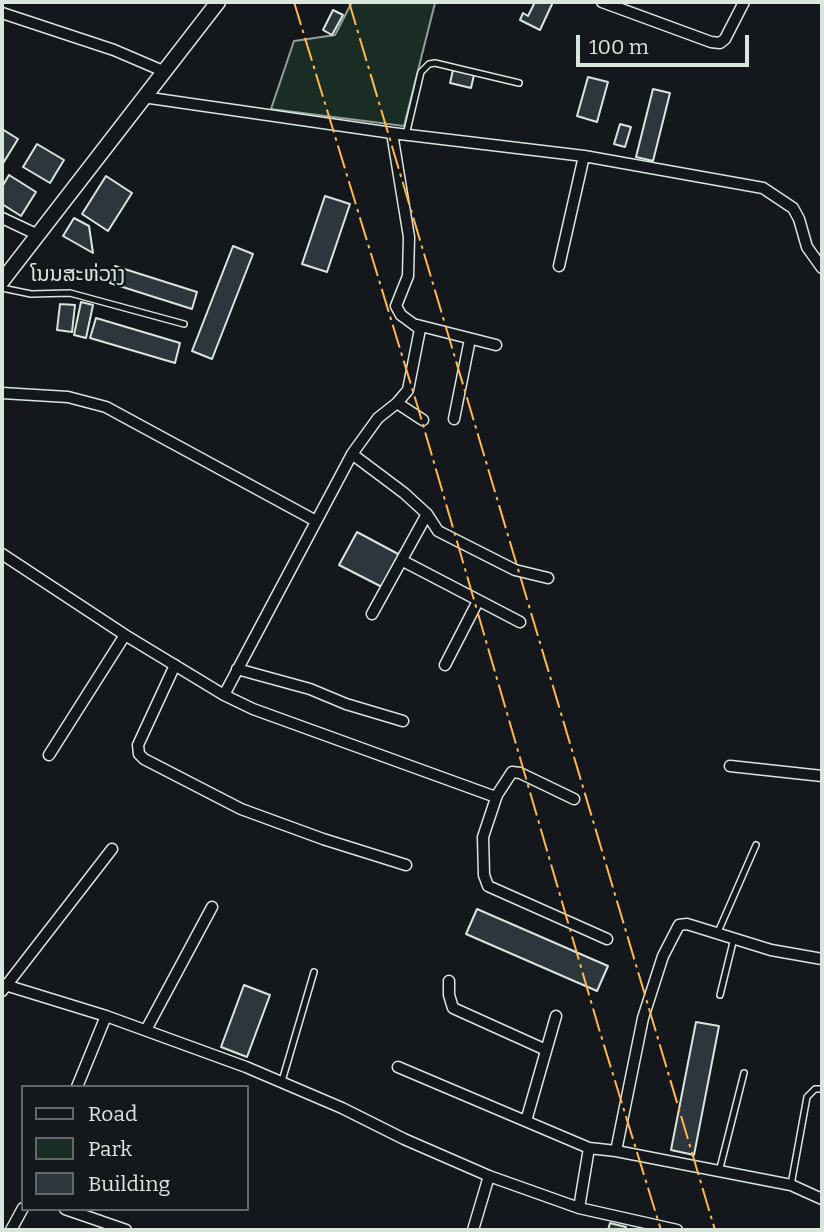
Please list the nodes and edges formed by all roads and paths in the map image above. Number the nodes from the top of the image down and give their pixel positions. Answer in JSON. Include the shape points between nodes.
{"nodes":[{"id":1,"x":218,"y":2,"type":"edge"},
{"id":2,"x":602,"y":2,"type":"edge"},
{"id":3,"x":744,"y":2,"type":"edge"},
{"id":4,"x":2,"y":13,"type":"edge"},
{"id":5,"x":163,"y":71,"type":"junction"},
{"id":6,"x":519,"y":83,"type":"dead end"},
{"id":7,"x":143,"y":97,"type":"junction"},
{"id":8,"x":392,"y":133,"type":"junction"},
{"id":9,"x":406,"y":135,"type":"junction"},
{"id":10,"x":584,"y":156,"type":"junction"},
{"id":11,"x":2,"y":218,"type":"edge"},
{"id":12,"x":36,"y":234,"type":"junction"},
{"id":13,"x":559,"y":266,"type":"dead end"},
{"id":14,"x":822,"y":268,"type":"edge"},
{"id":15,"x":2,"y":281,"type":"edge"},
{"id":16,"x":2,"y":288,"type":"edge"},
{"id":17,"x":184,"y":324,"type":"dead end"},
{"id":18,"x":417,"y":325,"type":"junction"},
{"id":19,"x":470,"y":339,"type":"junction"},
{"id":20,"x":496,"y":345,"type":"dead end"},
{"id":21,"x":2,"y":393,"type":"edge"},
{"id":22,"x":397,"y":403,"type":"junction"},
{"id":23,"x":454,"y":419,"type":"dead end"},
{"id":24,"x":423,"y":420,"type":"dead end"},
{"id":25,"x":352,"y":454,"type":"junction"},
{"id":26,"x":427,"y":514,"type":"junction"},
{"id":27,"x":316,"y":520,"type":"junction"},
{"id":28,"x":2,"y":554,"type":"edge"},
{"id":29,"x":403,"y":561,"type":"junction"},
{"id":30,"x":548,"y":578,"type":"dead end"},
{"id":31,"x":478,"y":601,"type":"junction"},
{"id":32,"x":372,"y":614,"type":"dead end"},
{"id":33,"x":520,"y":622,"type":"dead end"},
{"id":34,"x":125,"y":635,"type":"junction"},
{"id":35,"x":445,"y":664,"type":"dead end"},
{"id":36,"x":175,"y":665,"type":"junction"},
{"id":37,"x":237,"y":669,"type":"junction"},
{"id":38,"x":224,"y":695,"type":"junction"},
{"id":39,"x":403,"y":721,"type":"dead end"},
{"id":40,"x":49,"y":755,"type":"dead end"},
{"id":41,"x":730,"y":766,"type":"dead end"},
{"id":42,"x":822,"y":776,"type":"edge"},
{"id":43,"x":497,"y":795,"type":"junction"},
{"id":44,"x":574,"y":799,"type":"dead end"},
{"id":45,"x":756,"y":845,"type":"dead end"},
{"id":46,"x":112,"y":849,"type":"dead end"},
{"id":47,"x":406,"y":865,"type":"dead end"},
{"id":48,"x":212,"y":907,"type":"dead end"},
{"id":49,"x":717,"y":933,"type":"junction"},
{"id":50,"x":734,"y":938,"type":"junction"},
{"id":51,"x":607,"y":939,"type":"dead end"},
{"id":52,"x":822,"y":959,"type":"edge"},
{"id":53,"x":314,"y":972,"type":"dead end"},
{"id":54,"x":449,"y":981,"type":"dead end"},
{"id":55,"x":3,"y":987,"type":"edge"},
{"id":56,"x":720,"y":995,"type":"dead end"},
{"id":57,"x":106,"y":1016,"type":"junction"},
{"id":58,"x":556,"y":1016,"type":"dead end"},
{"id":59,"x":146,"y":1030,"type":"junction"},
{"id":60,"x":546,"y":1051,"type":"junction"},
{"id":61,"x":398,"y":1067,"type":"dead end"},
{"id":62,"x":744,"y":1073,"type":"dead end"},
{"id":63,"x":282,"y":1081,"type":"junction"},
{"id":64,"x":78,"y":1085,"type":"edge"},
{"id":65,"x":822,"y":1089,"type":"edge"},
{"id":66,"x":526,"y":1121,"type":"junction"},
{"id":67,"x":589,"y":1148,"type":"junction"},
{"id":68,"x":616,"y":1151,"type":"junction"},
{"id":69,"x":719,"y":1172,"type":"junction"},
{"id":70,"x":489,"y":1176,"type":"junction"},
{"id":71,"x":791,"y":1185,"type":"junction"},
{"id":72,"x":822,"y":1199,"type":"edge"},
{"id":73,"x":579,"y":1208,"type":"junction"},
{"id":74,"x":22,"y":1211,"type":"edge"},
{"id":75,"x":71,"y":1211,"type":"edge"},
{"id":76,"x":16,"y":1228,"type":"edge"},
{"id":77,"x":126,"y":1230,"type":"edge"},
{"id":78,"x":473,"y":1230,"type":"edge"},
{"id":79,"x":677,"y":1230,"type":"edge"}],
"edges":[{"from":1,"to":5,"type":"main road"},
{"from":2,"to":3,"type":"street","via":[[720,43]]},
{"from":4,"to":5,"type":"street"},
{"from":5,"to":7,"type":"main road"},
{"from":6,"to":9,"type":"lane","via":[[429,64],[421,72]]},
{"from":7,"to":8,"type":"street"},
{"from":7,"to":12,"type":"main road"},
{"from":8,"to":9,"type":"street"},
{"from":8,"to":18,"type":"street","via":[[409,237],[408,276],[397,306],[401,315]]},
{"from":9,"to":10,"type":"street"},
{"from":10,"to":13,"type":"street"},
{"from":10,"to":14,"type":"street","via":[[763,188],[793,208],[807,247]]},
{"from":11,"to":12,"type":"street"},
{"from":12,"to":15,"type":"main road"},
{"from":16,"to":17,"type":"lane","via":[[31,294],[70,293]]},
{"from":18,"to":19,"type":"street"},
{"from":18,"to":22,"type":"street","via":[[420,329],[408,390]]},
{"from":19,"to":20,"type":"street"},
{"from":19,"to":23,"type":"street"},
{"from":21,"to":27,"type":"street","via":[[68,397],[106,407]]},
{"from":22,"to":24,"type":"street"},
{"from":22,"to":25,"type":"street","via":[[378,418]]},
{"from":25,"to":26,"type":"street"},
{"from":25,"to":27,"type":"street"},
{"from":26,"to":29,"type":"street"},
{"from":26,"to":30,"type":"street","via":[[438,531],[515,570]]},
{"from":27,"to":37,"type":"street"},
{"from":28,"to":34,"type":"street"},
{"from":29,"to":31,"type":"street"},
{"from":29,"to":32,"type":"street"},
{"from":31,"to":33,"type":"street"},
{"from":31,"to":35,"type":"street"},
{"from":34,"to":36,"type":"street"},
{"from":34,"to":40,"type":"street"},
{"from":36,"to":38,"type":"street"},
{"from":36,"to":47,"type":"street","via":[[138,745],[144,760],[241,809]]},
{"from":37,"to":38,"type":"street"},
{"from":37,"to":39,"type":"street"},
{"from":38,"to":43,"type":"street"},
{"from":41,"to":42,"type":"street"},
{"from":43,"to":44,"type":"street","via":[[512,772]]},
{"from":43,"to":51,"type":"street","via":[[483,837],[488,886]]},
{"from":45,"to":49,"type":"lane"},
{"from":46,"to":55,"type":"street"},
{"from":48,"to":59,"type":"street"},
{"from":49,"to":50,"type":"street"},
{"from":49,"to":68,"type":"street","via":[[682,923],[663,957],[643,1018]]},
{"from":50,"to":52,"type":"street"},
{"from":50,"to":56,"type":"lane"},
{"from":53,"to":63,"type":"lane"},
{"from":54,"to":60,"type":"street","via":[[453,1008]]},
{"from":55,"to":57,"type":"street"},
{"from":57,"to":59,"type":"street"},
{"from":57,"to":64,"type":"street"},
{"from":58,"to":60,"type":"street"},
{"from":59,"to":63,"type":"street"},
{"from":60,"to":66,"type":"street"},
{"from":61,"to":66,"type":"street"},
{"from":62,"to":69,"type":"lane"},
{"from":63,"to":70,"type":"street"},
{"from":65,"to":71,"type":"lane","via":[[807,1097]]},
{"from":66,"to":67,"type":"street"},
{"from":67,"to":68,"type":"street"},
{"from":67,"to":73,"type":"street"},
{"from":68,"to":69,"type":"street"},
{"from":69,"to":71,"type":"street"},
{"from":70,"to":73,"type":"street"},
{"from":70,"to":78,"type":"street"},
{"from":71,"to":72,"type":"street"},
{"from":73,"to":79,"type":"street"},
{"from":74,"to":76,"type":"street"},
{"from":75,"to":77,"type":"street"}]}
